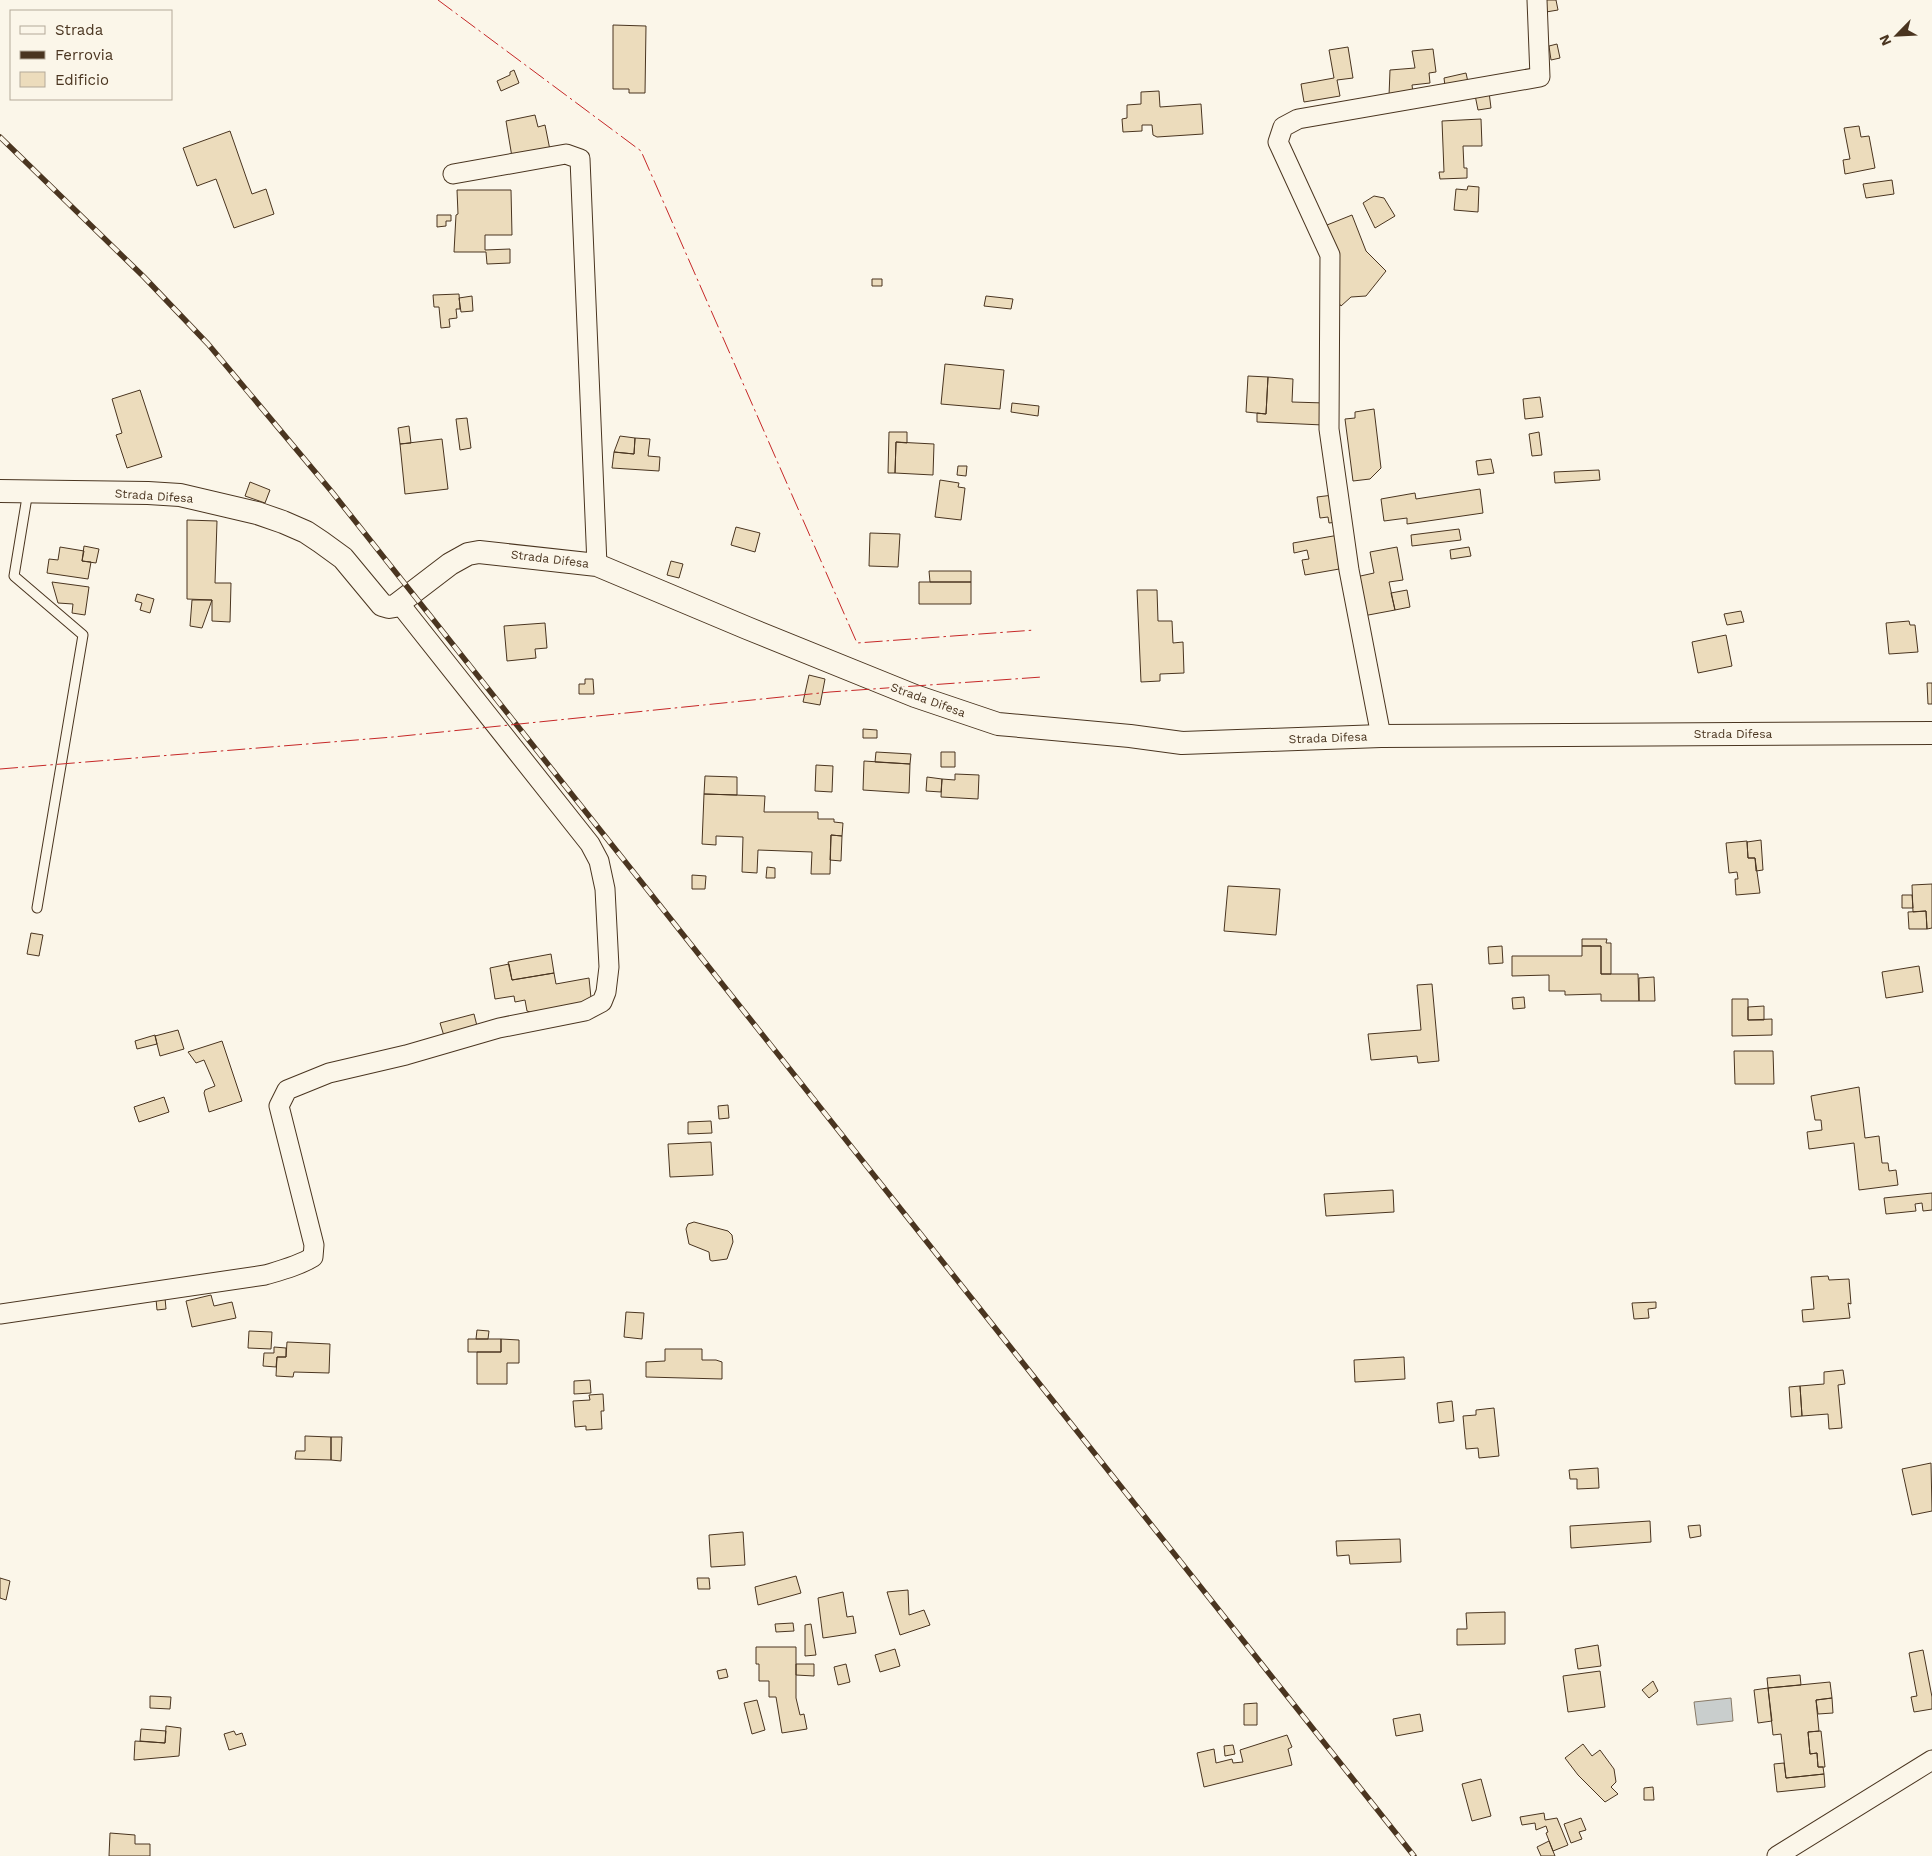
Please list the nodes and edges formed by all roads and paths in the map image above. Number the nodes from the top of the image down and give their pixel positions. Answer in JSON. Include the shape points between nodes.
{"nodes":[{"id":1,"x":1537,"y":0,"type":"edge"},
{"id":2,"x":453,"y":174,"type":"dead end"},
{"id":3,"x":0,"y":491,"type":"edge"},
{"id":4,"x":28,"y":491,"type":"junction"},
{"id":5,"x":597,"y":565,"type":"junction"},
{"id":6,"x":399,"y":603,"type":"junction"},
{"id":7,"x":1932,"y":732,"type":"edge"},
{"id":8,"x":1382,"y":736,"type":"junction"},
{"id":9,"x":37,"y":908,"type":"dead end"},
{"id":10,"x":0,"y":1314,"type":"edge"},
{"id":11,"x":1932,"y":1760,"type":"edge"},
{"id":12,"x":1777,"y":1856,"type":"edge"}],
"edges":[{"from":1,"to":8,"type":"street","via":[[1540,77],[1298,119],[1283,127],[1278,142],[1330,254],[1329,429],[1349,570]]},
{"from":2,"to":5,"type":"street","via":[[566,154],[580,159]]},
{"from":3,"to":4,"type":"street","name":"Strada Difesa"},
{"from":4,"to":6,"type":"street","name":"Strada Difesa","via":[[180,495],[257,513],[306,532],[343,558],[382,605]]},
{"from":4,"to":9,"type":"lane","via":[[14,576],[83,635]]},
{"from":5,"to":6,"type":"street","name":"Strada Difesa","via":[[479,552],[468,554]]},
{"from":5,"to":8,"type":"street","name":"Strada Difesa","via":[[915,696],[998,724],[1182,743]]},
{"from":6,"to":10,"type":"street","via":[[590,844],[605,890],[609,967],[602,1002],[585,1011],[499,1028],[329,1073],[287,1090],[280,1106],[314,1245],[313,1257],[304,1262],[265,1275]]},
{"from":7,"to":8,"type":"street","name":"Strada Difesa"},
{"from":11,"to":12,"type":"street"}]}
